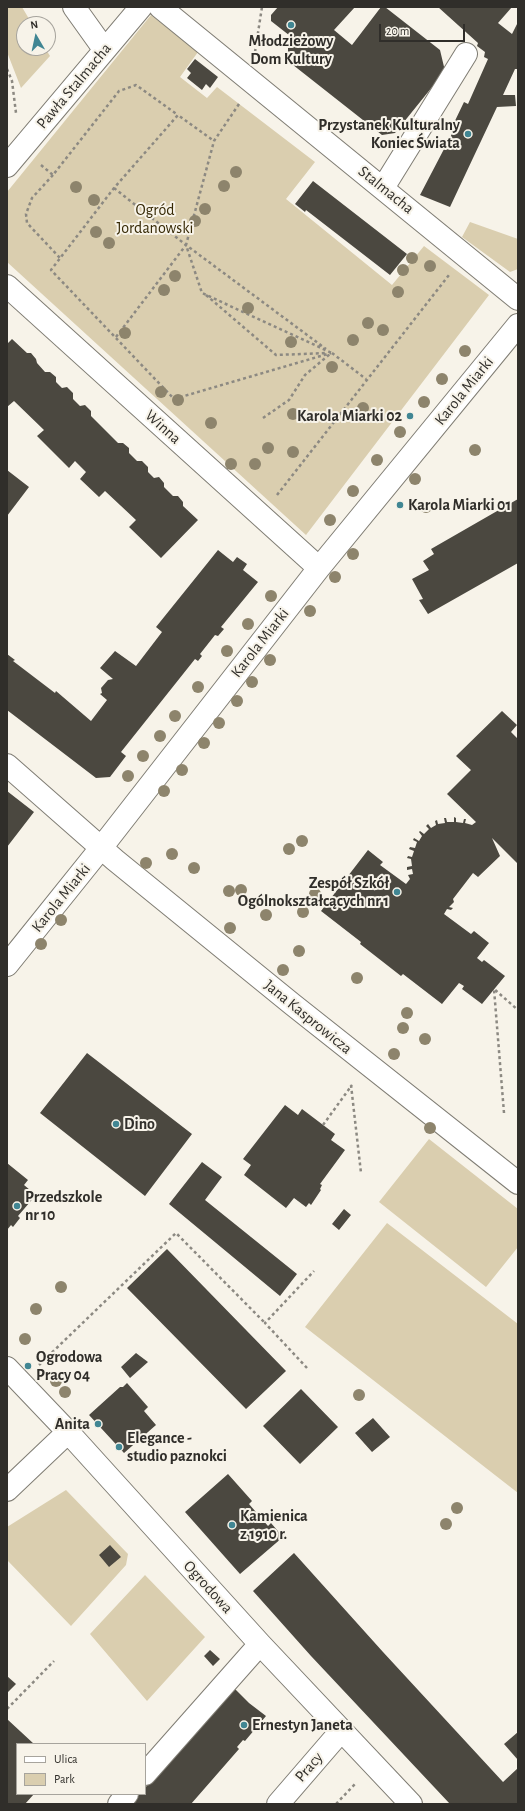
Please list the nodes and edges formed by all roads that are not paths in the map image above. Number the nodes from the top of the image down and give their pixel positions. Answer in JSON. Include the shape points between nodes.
{"nodes":[{"id":1,"x":74,"y":7,"type":"edge"},
{"id":2,"x":141,"y":7,"type":"edge"},
{"id":3,"x":160,"y":7,"type":"edge"},
{"id":4,"x":104,"y":49,"type":"junction"},
{"id":5,"x":466,"y":54,"type":"dead end"},
{"id":6,"x":7,"y":166,"type":"edge"},
{"id":7,"x":383,"y":188,"type":"junction"},
{"id":8,"x":7,"y":286,"type":"edge"},
{"id":9,"x":518,"y":299,"type":"edge"},
{"id":10,"x":518,"y":324,"type":"edge"},
{"id":11,"x":319,"y":568,"type":"junction"},
{"id":12,"x":7,"y":765,"type":"edge"},
{"id":13,"x":101,"y":848,"type":"junction"},
{"id":14,"x":7,"y":965,"type":"edge"},
{"id":15,"x":518,"y":1183,"type":"edge"},
{"id":16,"x":14,"y":1375,"type":"edge"},
{"id":17,"x":68,"y":1432,"type":"junction"},
{"id":18,"x":7,"y":1490,"type":"edge"},
{"id":19,"x":260,"y":1644,"type":"junction"},
{"id":20,"x":341,"y":1731,"type":"junction"},
{"id":21,"x":146,"y":1773,"type":"edge"},
{"id":22,"x":127,"y":1795,"type":"edge"},
{"id":23,"x":119,"y":1804,"type":"edge"},
{"id":24,"x":278,"y":1804,"type":"edge"},
{"id":25,"x":412,"y":1804,"type":"edge"}],
"edges":[{"from":1,"to":4,"type":"street"},
{"from":2,"to":4,"type":"street","name":"Pawła Stalmacha"},
{"from":3,"to":7,"type":"street","name":"Stalmacha"},
{"from":4,"to":6,"type":"street","name":"Pawła Stalmacha"},
{"from":5,"to":7,"type":"street"},
{"from":7,"to":9,"type":"street","name":"Stalmacha"},
{"from":8,"to":11,"type":"street","name":"Winna"},
{"from":10,"to":11,"type":"street","name":"Karola Miarki"},
{"from":11,"to":13,"type":"street","name":"Karola Miarki"},
{"from":12,"to":13,"type":"street","name":"Jana Kasprowicza"},
{"from":13,"to":14,"type":"street","name":"Karola Miarki"},
{"from":13,"to":15,"type":"street","name":"Jana Kasprowicza"},
{"from":16,"to":17,"type":"street","name":"Ogrodowa"},
{"from":17,"to":18,"type":"street"},
{"from":17,"to":19,"type":"street","name":"Ogrodowa"},
{"from":19,"to":20,"type":"street","name":"Ogrodowa"},
{"from":19,"to":21,"type":"street"},
{"from":20,"to":24,"type":"street","name":"Pracy"},
{"from":20,"to":25,"type":"street","name":"Ogrodowa"},
{"from":22,"to":23,"type":"street"}]}
